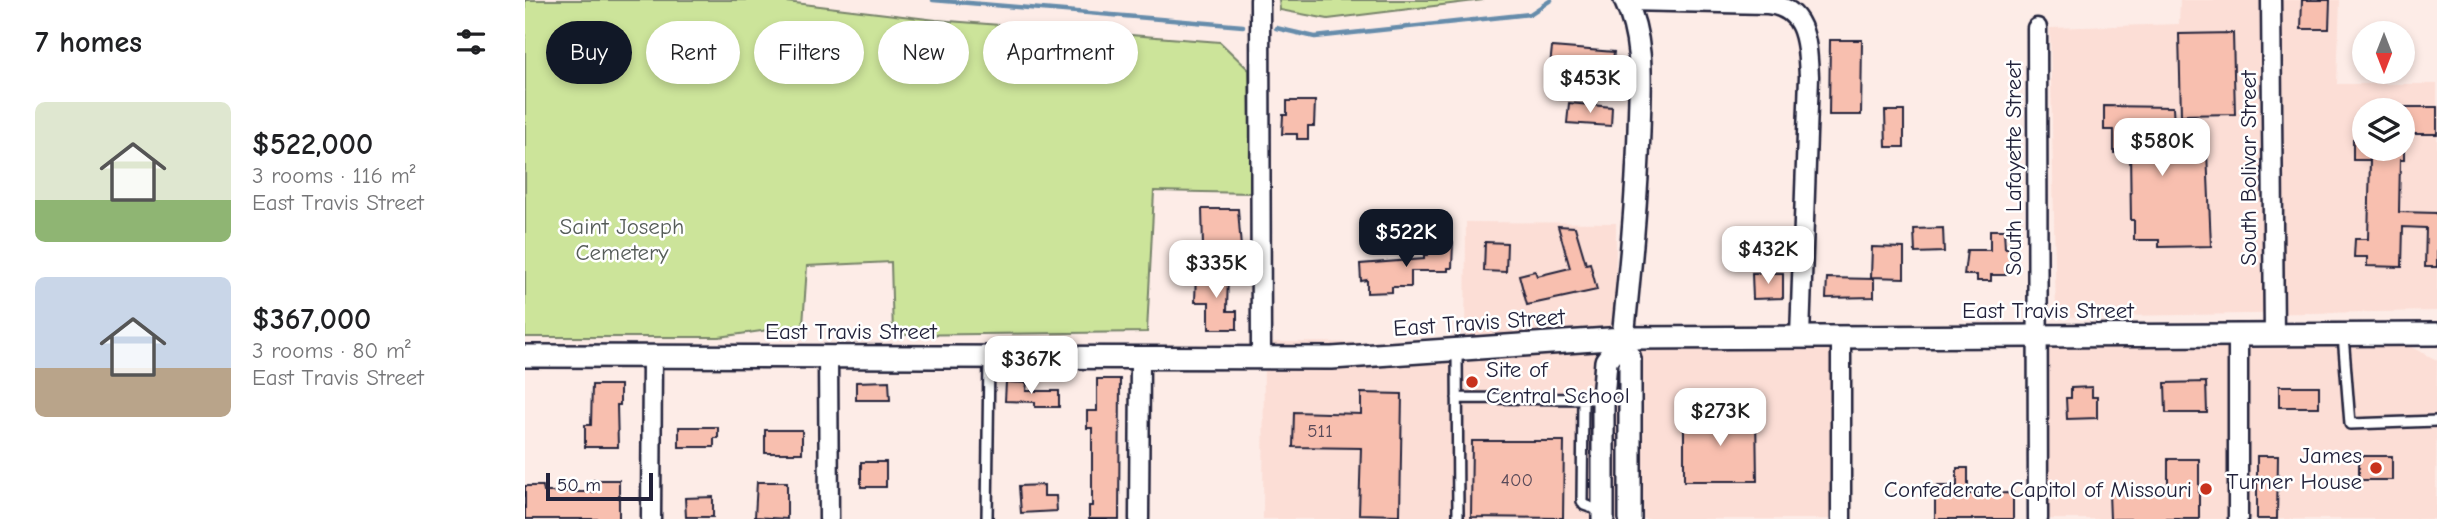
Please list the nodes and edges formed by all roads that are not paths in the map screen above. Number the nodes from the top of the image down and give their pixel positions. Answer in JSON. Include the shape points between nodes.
{"nodes":[{"id":1,"x":1260,"y":0,"type":"edge"},
{"id":2,"x":2271,"y":0,"type":"edge"},
{"id":3,"x":1625,"y":1,"type":"edge"},
{"id":4,"x":2037,"y":27,"type":"dead end"},
{"id":5,"x":2437,"y":334,"type":"edge"},
{"id":6,"x":2238,"y":335,"type":"junction"},
{"id":7,"x":2274,"y":335,"type":"junction"},
{"id":8,"x":2343,"y":335,"type":"junction"},
{"id":9,"x":2038,"y":336,"type":"junction"},
{"id":10,"x":1800,"y":337,"type":"junction"},
{"id":11,"x":1841,"y":337,"type":"junction"},
{"id":12,"x":1623,"y":338,"type":"junction"},
{"id":13,"x":1457,"y":350,"type":"junction"},
{"id":14,"x":525,"y":356,"type":"edge"},
{"id":15,"x":652,"y":357,"type":"junction"},
{"id":16,"x":828,"y":357,"type":"junction"},
{"id":17,"x":989,"y":358,"type":"junction"},
{"id":18,"x":1261,"y":358,"type":"junction"},
{"id":19,"x":1140,"y":359,"type":"junction"},
{"id":20,"x":1457,"y":398,"type":"junction"},
{"id":21,"x":1593,"y":399,"type":"junction"},
{"id":22,"x":2437,"y":421,"type":"edge"},
{"id":23,"x":1603,"y":515,"type":"edge"},
{"id":24,"x":651,"y":519,"type":"edge"},
{"id":25,"x":829,"y":519,"type":"edge"},
{"id":26,"x":987,"y":519,"type":"edge"},
{"id":27,"x":1139,"y":519,"type":"edge"},
{"id":28,"x":1458,"y":519,"type":"edge"},
{"id":29,"x":1630,"y":519,"type":"edge"},
{"id":30,"x":1841,"y":519,"type":"edge"},
{"id":31,"x":2038,"y":519,"type":"edge"},
{"id":32,"x":2238,"y":519,"type":"edge"}],
"edges":[{"from":1,"to":18,"type":"street"},
{"from":2,"to":7,"type":"street","name":"South Bolivar Street"},
{"from":3,"to":10,"type":"street","via":[[1767,4],[1796,15],[1806,45],[1809,76]]},
{"from":3,"to":12,"type":"street","via":[[1639,40],[1640,65],[1636,213]]},
{"from":4,"to":9,"type":"street","name":"South Lafayette Street"},
{"from":5,"to":8,"type":"street","name":"East Travis Street"},
{"from":6,"to":7,"type":"street","name":"East Travis Street"},
{"from":6,"to":9,"type":"street","name":"East Travis Street"},
{"from":6,"to":32,"type":"street"},
{"from":7,"to":8,"type":"street","name":"East Travis Street"},
{"from":8,"to":22,"type":"lane","via":[[2350,424]]},
{"from":9,"to":11,"type":"street","name":"East Travis Street"},
{"from":9,"to":31,"type":"street","name":"South Lafayette Street"},
{"from":10,"to":11,"type":"street","name":"East Travis Street"},
{"from":10,"to":12,"type":"street","name":"East Travis Street"},
{"from":11,"to":30,"type":"street"},
{"from":12,"to":13,"type":"street","name":"East Travis Street"},
{"from":12,"to":21,"type":"street","via":[[1607,361]]},
{"from":12,"to":29,"type":"street","via":[[1630,359]]},
{"from":13,"to":18,"type":"street","name":"East Travis Street"},
{"from":13,"to":20,"type":"lane"},
{"from":14,"to":15,"type":"street","name":"East Travis Street"},
{"from":15,"to":16,"type":"street","name":"East Travis Street"},
{"from":15,"to":24,"type":"street"},
{"from":16,"to":17,"type":"street","name":"East Travis Street"},
{"from":16,"to":25,"type":"street"},
{"from":17,"to":19,"type":"street","name":"East Travis Street"},
{"from":17,"to":26,"type":"lane"},
{"from":18,"to":19,"type":"street","name":"East Travis Street"},
{"from":19,"to":27,"type":"street"},
{"from":20,"to":21,"type":"lane"},
{"from":20,"to":28,"type":"lane"},
{"from":21,"to":23,"type":"street"}]}
